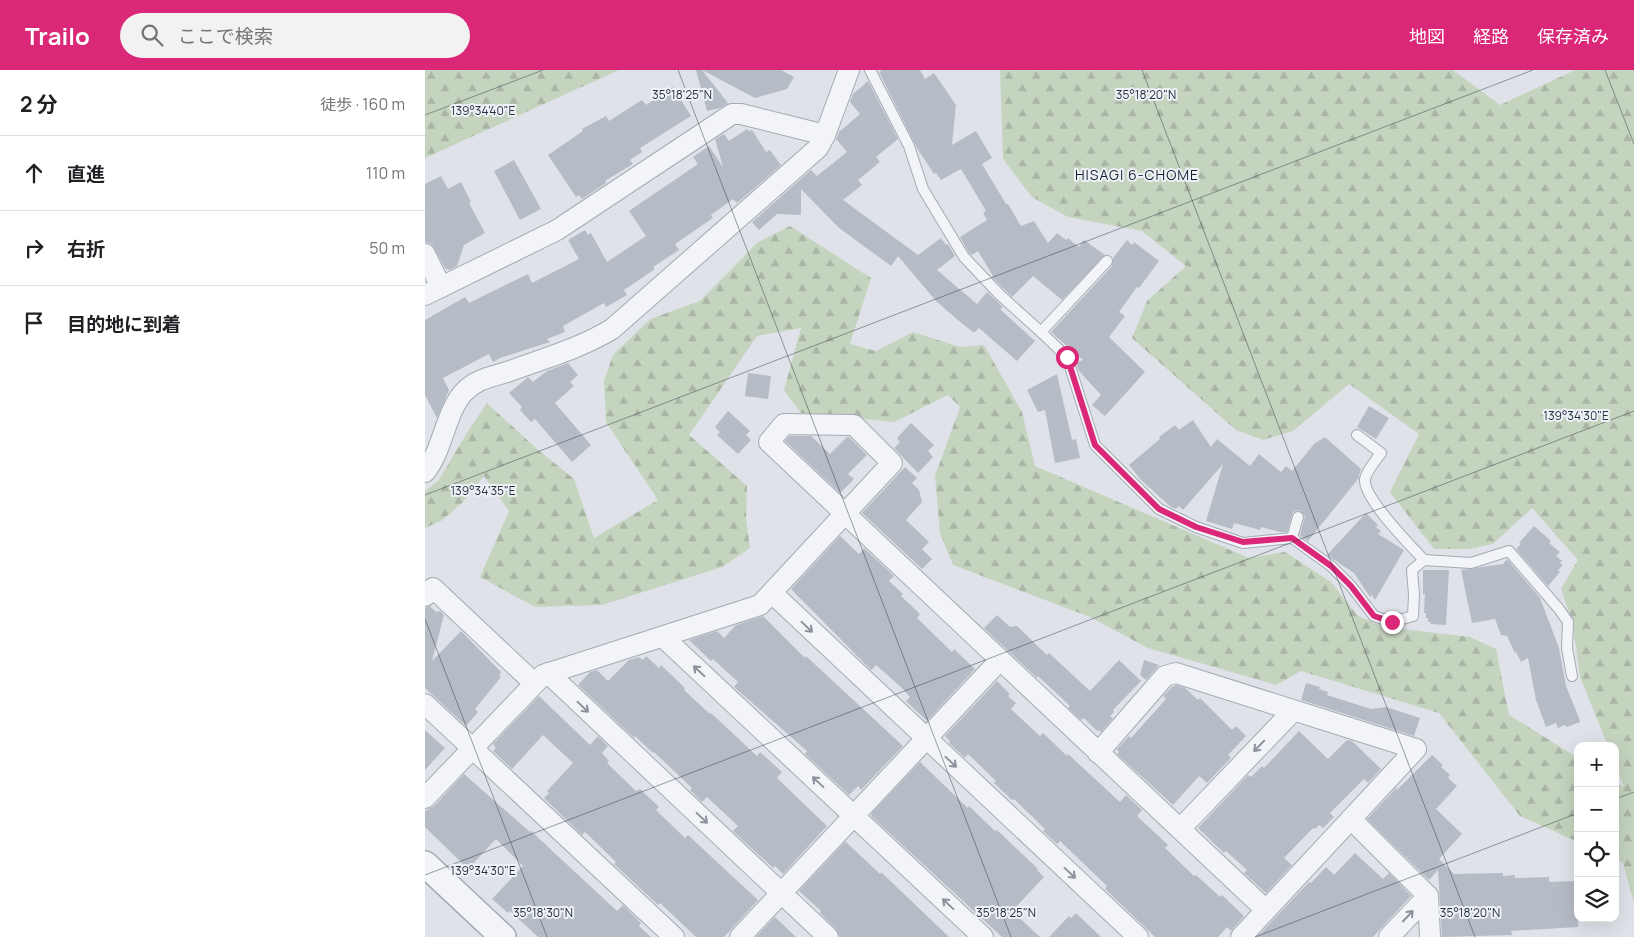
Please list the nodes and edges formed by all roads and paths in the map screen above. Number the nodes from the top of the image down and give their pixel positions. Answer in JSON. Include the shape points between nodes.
{"nodes":[{"id":1,"x":849,"y":70,"type":"edge"},
{"id":2,"x":869,"y":70,"type":"edge"},
{"id":3,"x":825,"y":136,"type":"junction"},
{"id":4,"x":425,"y":254,"type":"edge"},
{"id":5,"x":1107,"y":261,"type":"dead end"},
{"id":6,"x":433,"y":291,"type":"edge"},
{"id":7,"x":1041,"y":332,"type":"junction"},
{"id":8,"x":1357,"y":435,"type":"dead end"},
{"id":9,"x":425,"y":472,"type":"edge"},
{"id":10,"x":845,"y":515,"type":"junction"},
{"id":11,"x":1299,"y":517,"type":"dead end"},
{"id":12,"x":1292,"y":538,"type":"junction"},
{"id":13,"x":1424,"y":560,"type":"junction"},
{"id":14,"x":772,"y":593,"type":"junction"},
{"id":15,"x":425,"y":596,"type":"edge"},
{"id":16,"x":663,"y":636,"type":"junction"},
{"id":17,"x":1000,"y":660,"type":"junction"},
{"id":18,"x":1571,"y":676,"type":"dead end"},
{"id":19,"x":541,"y":678,"type":"junction"},
{"id":20,"x":425,"y":704,"type":"edge"},
{"id":21,"x":1293,"y":711,"type":"junction"},
{"id":22,"x":927,"y":739,"type":"junction"},
{"id":23,"x":472,"y":748,"type":"junction"},
{"id":24,"x":1098,"y":753,"type":"junction"},
{"id":25,"x":425,"y":798,"type":"edge"},
{"id":26,"x":854,"y":815,"type":"junction"},
{"id":27,"x":1351,"y":819,"type":"junction"},
{"id":28,"x":1180,"y":829,"type":"junction"},
{"id":29,"x":425,"y":864,"type":"edge"},
{"id":30,"x":782,"y":893,"type":"junction"},
{"id":31,"x":1427,"y":896,"type":"junction"},
{"id":32,"x":1266,"y":910,"type":"junction"},
{"id":33,"x":487,"y":932,"type":"edge"},
{"id":34,"x":674,"y":937,"type":"edge"},
{"id":35,"x":740,"y":937,"type":"edge"},
{"id":36,"x":828,"y":937,"type":"edge"},
{"id":37,"x":983,"y":937,"type":"edge"},
{"id":38,"x":1138,"y":937,"type":"edge"},
{"id":39,"x":1241,"y":937,"type":"edge"},
{"id":40,"x":1389,"y":937,"type":"edge"},
{"id":41,"x":1430,"y":937,"type":"edge"}],
"edges":[{"from":1,"to":3,"type":"street"},
{"from":2,"to":7,"type":"lane","via":[[909,146],[923,189],[964,257]]},
{"from":3,"to":6,"type":"street","via":[[732,114],[557,230]]},
{"from":3,"to":9,"type":"street","via":[[818,148],[613,329],[595,340],[477,381],[462,394]]},
{"from":4,"to":6,"type":"street"},
{"from":5,"to":7,"type":"lane"},
{"from":7,"to":12,"type":"lane","via":[[1067,357],[1095,445],[1159,509],[1196,527],[1243,542]]},
{"from":8,"to":13,"type":"lane","via":[[1381,453],[1365,478],[1372,500]]},
{"from":10,"to":10,"type":"street","via":[[892,464],[854,424],[784,424],[769,442]]},
{"from":10,"to":14,"type":"street"},
{"from":10,"to":17,"type":"street"},
{"from":11,"to":12,"type":"lane"},
{"from":12,"to":13,"type":"lane","via":[[1331,566],[1374,616],[1392,622],[1413,616],[1412,570]]},
{"from":13,"to":18,"type":"lane","via":[[1471,563],[1509,551],[1568,622]]},
{"from":14,"to":16,"type":"street","via":[[761,606]]},
{"from":14,"to":22,"type":"street","one_way":true},
{"from":15,"to":19,"type":"street","via":[[433,588]]},
{"from":16,"to":19,"type":"street"},
{"from":26,"to":16,"type":"street","one_way":true},
{"from":17,"to":22,"type":"street"},
{"from":17,"to":24,"type":"street"},
{"from":19,"to":23,"type":"street"},
{"from":19,"to":30,"type":"street","one_way":true},
{"from":20,"to":23,"type":"street"},
{"from":21,"to":24,"type":"street","via":[[1176,673],[1165,676]]},
{"from":21,"to":27,"type":"street","via":[[1416,750]]},
{"from":21,"to":28,"type":"street","one_way":true},
{"from":22,"to":26,"type":"street"},
{"from":22,"to":38,"type":"street","one_way":true},
{"from":23,"to":25,"type":"street"},
{"from":23,"to":34,"type":"street"},
{"from":24,"to":28,"type":"street"},
{"from":26,"to":30,"type":"street"},
{"from":37,"to":26,"type":"street","one_way":true},
{"from":27,"to":31,"type":"street"},
{"from":27,"to":32,"type":"street"},
{"from":28,"to":32,"type":"street"},
{"from":29,"to":33,"type":"street"},
{"from":30,"to":35,"type":"street"},
{"from":30,"to":36,"type":"street"},
{"from":40,"to":31,"type":"street","one_way":true},
{"from":31,"to":41,"type":"street"},
{"from":32,"to":39,"type":"street"}]}
